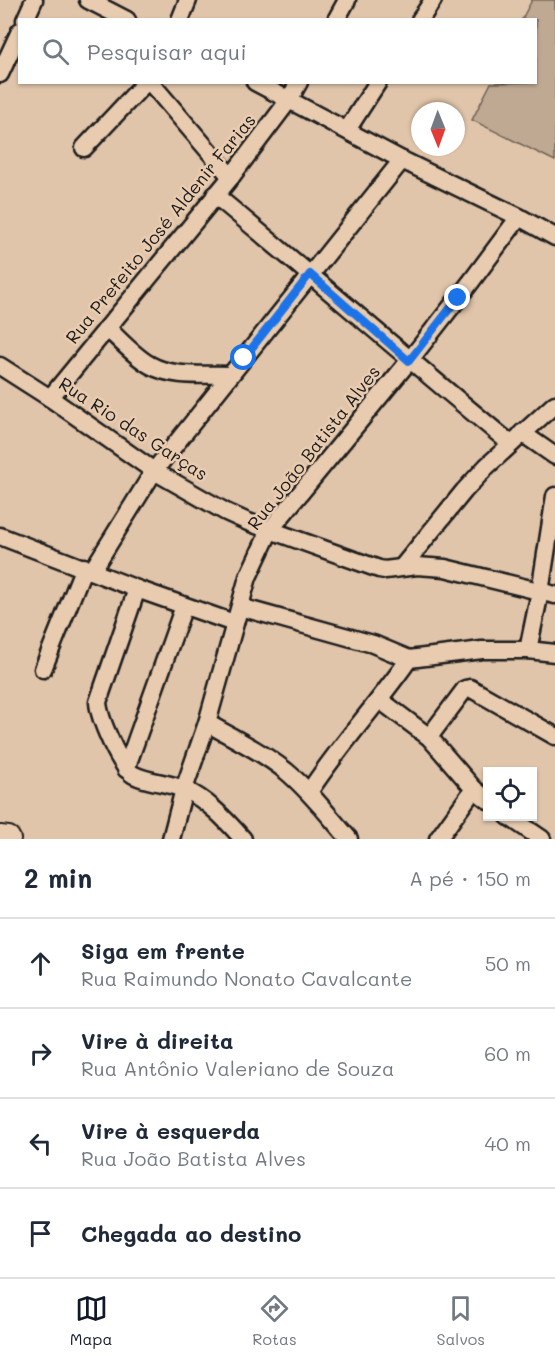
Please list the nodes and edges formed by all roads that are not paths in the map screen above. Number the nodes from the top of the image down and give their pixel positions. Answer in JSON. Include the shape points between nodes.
{"nodes":[{"id":1,"x":34,"y":0,"type":"edge"},
{"id":2,"x":88,"y":0,"type":"edge"},
{"id":3,"x":188,"y":0,"type":"edge"},
{"id":4,"x":347,"y":0,"type":"edge"},
{"id":5,"x":433,"y":0,"type":"edge"},
{"id":6,"x":26,"y":18,"type":"edge"},
{"id":7,"x":123,"y":18,"type":"edge"},
{"id":8,"x":181,"y":18,"type":"edge"},
{"id":9,"x":337,"y":18,"type":"edge"},
{"id":10,"x":421,"y":18,"type":"edge"},
{"id":11,"x":18,"y":35,"type":"edge"},
{"id":12,"x":0,"y":74,"type":"edge"},
{"id":13,"x":146,"y":84,"type":"edge"},
{"id":14,"x":150,"y":84,"type":"edge"},
{"id":15,"x":259,"y":84,"type":"edge"},
{"id":16,"x":298,"y":84,"type":"edge"},
{"id":17,"x":377,"y":84,"type":"edge"},
{"id":18,"x":289,"y":100,"type":"junction"},
{"id":19,"x":347,"y":130,"type":"junction"},
{"id":20,"x":84,"y":148,"type":"dead end"},
{"id":21,"x":402,"y":160,"type":"junction"},
{"id":22,"x":231,"y":177,"type":"junction"},
{"id":23,"x":215,"y":195,"type":"junction"},
{"id":24,"x":519,"y":217,"type":"junction"},
{"id":25,"x":555,"y":237,"type":"edge"},
{"id":26,"x":310,"y":274,"type":"junction"},
{"id":27,"x":107,"y":328,"type":"junction"},
{"id":28,"x":409,"y":361,"type":"junction"},
{"id":29,"x":1,"y":370,"type":"edge"},
{"id":30,"x":230,"y":375,"type":"junction"},
{"id":31,"x":50,"y":398,"type":"junction"},
{"id":32,"x":555,"y":404,"type":"edge"},
{"id":33,"x":517,"y":438,"type":"junction"},
{"id":34,"x":555,"y":456,"type":"edge"},
{"id":35,"x":154,"y":471,"type":"junction"},
{"id":36,"x":555,"y":496,"type":"edge"},
{"id":37,"x":270,"y":530,"type":"junction"},
{"id":38,"x":0,"y":536,"type":"edge"},
{"id":39,"x":403,"y":566,"type":"junction"},
{"id":40,"x":88,"y":569,"type":"junction"},
{"id":41,"x":136,"y":589,"type":"junction"},
{"id":42,"x":548,"y":593,"type":"edge"},
{"id":43,"x":184,"y":606,"type":"junction"},
{"id":44,"x":240,"y":607,"type":"junction"},
{"id":45,"x":234,"y":623,"type":"junction"},
{"id":46,"x":528,"y":650,"type":"junction"},
{"id":47,"x":555,"y":653,"type":"edge"},
{"id":48,"x":409,"y":659,"type":"junction"},
{"id":49,"x":43,"y":669,"type":"dead end"},
{"id":50,"x":380,"y":700,"type":"junction"},
{"id":51,"x":207,"y":723,"type":"junction"},
{"id":52,"x":555,"y":736,"type":"edge"},
{"id":53,"x":429,"y":737,"type":"junction"},
{"id":54,"x":126,"y":769,"type":"junction"},
{"id":55,"x":184,"y":789,"type":"junction"},
{"id":56,"x":474,"y":789,"type":"junction"},
{"id":57,"x":309,"y":792,"type":"junction"},
{"id":58,"x":483,"y":796,"type":"edge"},
{"id":59,"x":515,"y":821,"type":"edge"},
{"id":60,"x":0,"y":838,"type":"edge"},
{"id":61,"x":8,"y":839,"type":"edge"},
{"id":62,"x":171,"y":839,"type":"edge"},
{"id":63,"x":243,"y":839,"type":"edge"},
{"id":64,"x":349,"y":839,"type":"edge"},
{"id":65,"x":438,"y":839,"type":"edge"},
{"id":66,"x":542,"y":839,"type":"edge"}],
"edges":[{"from":1,"to":6,"type":"street"},
{"from":2,"to":7,"type":"street"},
{"from":3,"to":8,"type":"street"},
{"from":4,"to":9,"type":"street"},
{"from":5,"to":10,"type":"street"},
{"from":11,"to":12,"type":"street"},
{"from":13,"to":20,"type":"street"},
{"from":14,"to":22,"type":"street"},
{"from":15,"to":18,"type":"street"},
{"from":16,"to":18,"type":"street","name":"Rua Prefeito José Aldenir Farias"},
{"from":17,"to":19,"type":"street"},
{"from":18,"to":19,"type":"street"},
{"from":18,"to":22,"type":"street","name":"Rua Prefeito José Aldenir Farias"},
{"from":19,"to":21,"type":"street"},
{"from":21,"to":24,"type":"street"},
{"from":21,"to":26,"type":"street"},
{"from":22,"to":23,"type":"street","name":"Rua Prefeito José Aldenir Farias"},
{"from":23,"to":26,"type":"street"},
{"from":23,"to":27,"type":"street","name":"Rua Prefeito José Aldenir Farias"},
{"from":24,"to":25,"type":"street"},
{"from":24,"to":28,"type":"street","name":"Rua João Batista Alves"},
{"from":26,"to":28,"type":"street"},
{"from":26,"to":30,"type":"street"},
{"from":27,"to":30,"type":"street","via":[[152,367],[185,374]]},
{"from":27,"to":31,"type":"street","name":"Rua Prefeito José Aldenir Farias"},
{"from":28,"to":33,"type":"street"},
{"from":28,"to":37,"type":"street","name":"Rua João Batista Alves"},
{"from":29,"to":31,"type":"street","name":"Rua Rio das Garças"},
{"from":30,"to":35,"type":"street"},
{"from":31,"to":35,"type":"street","name":"Rua Rio das Garças"},
{"from":32,"to":33,"type":"street"},
{"from":33,"to":34,"type":"street"},
{"from":33,"to":39,"type":"street","via":[[464,491]]},
{"from":35,"to":37,"type":"street","name":"Rua Rio das Garças","via":[[226,512]]},
{"from":35,"to":40,"type":"street"},
{"from":36,"to":42,"type":"street"},
{"from":37,"to":39,"type":"street","name":"Rua Rio das Garças","via":[[379,569]]},
{"from":37,"to":44,"type":"street","name":"Rua João Batista Alves","via":[[252,567]]},
{"from":38,"to":40,"type":"street"},
{"from":39,"to":42,"type":"street","name":"Rua Rio das Garças","via":[[445,568]]},
{"from":40,"to":41,"type":"street"},
{"from":40,"to":49,"type":"street"},
{"from":41,"to":43,"type":"street"},
{"from":41,"to":54,"type":"street","via":[[99,702],[102,718]]},
{"from":42,"to":46,"type":"street"},
{"from":43,"to":45,"type":"street"},
{"from":43,"to":54,"type":"street"},
{"from":44,"to":45,"type":"street","name":"Rua João Batista Alves"},
{"from":44,"to":48,"type":"street","via":[[373,644]]},
{"from":45,"to":51,"type":"street","name":"Rua João Batista Alves"},
{"from":46,"to":47,"type":"street"},
{"from":46,"to":48,"type":"street","via":[[482,650]]},
{"from":48,"to":50,"type":"street"},
{"from":50,"to":53,"type":"street"},
{"from":50,"to":57,"type":"street"},
{"from":51,"to":55,"type":"street","name":"Rua João Batista Alves"},
{"from":51,"to":57,"type":"street","via":[[259,752]]},
{"from":52,"to":53,"type":"street","via":[[468,688]]},
{"from":53,"to":56,"type":"street"},
{"from":54,"to":55,"type":"street","via":[[142,778]]},
{"from":55,"to":62,"type":"street","name":"Rua João Batista Alves"},
{"from":55,"to":63,"type":"street","via":[[215,810]]},
{"from":56,"to":58,"type":"street"},
{"from":56,"to":65,"type":"street"},
{"from":57,"to":64,"type":"street"},
{"from":59,"to":66,"type":"street"},
{"from":60,"to":61,"type":"street"}]}
